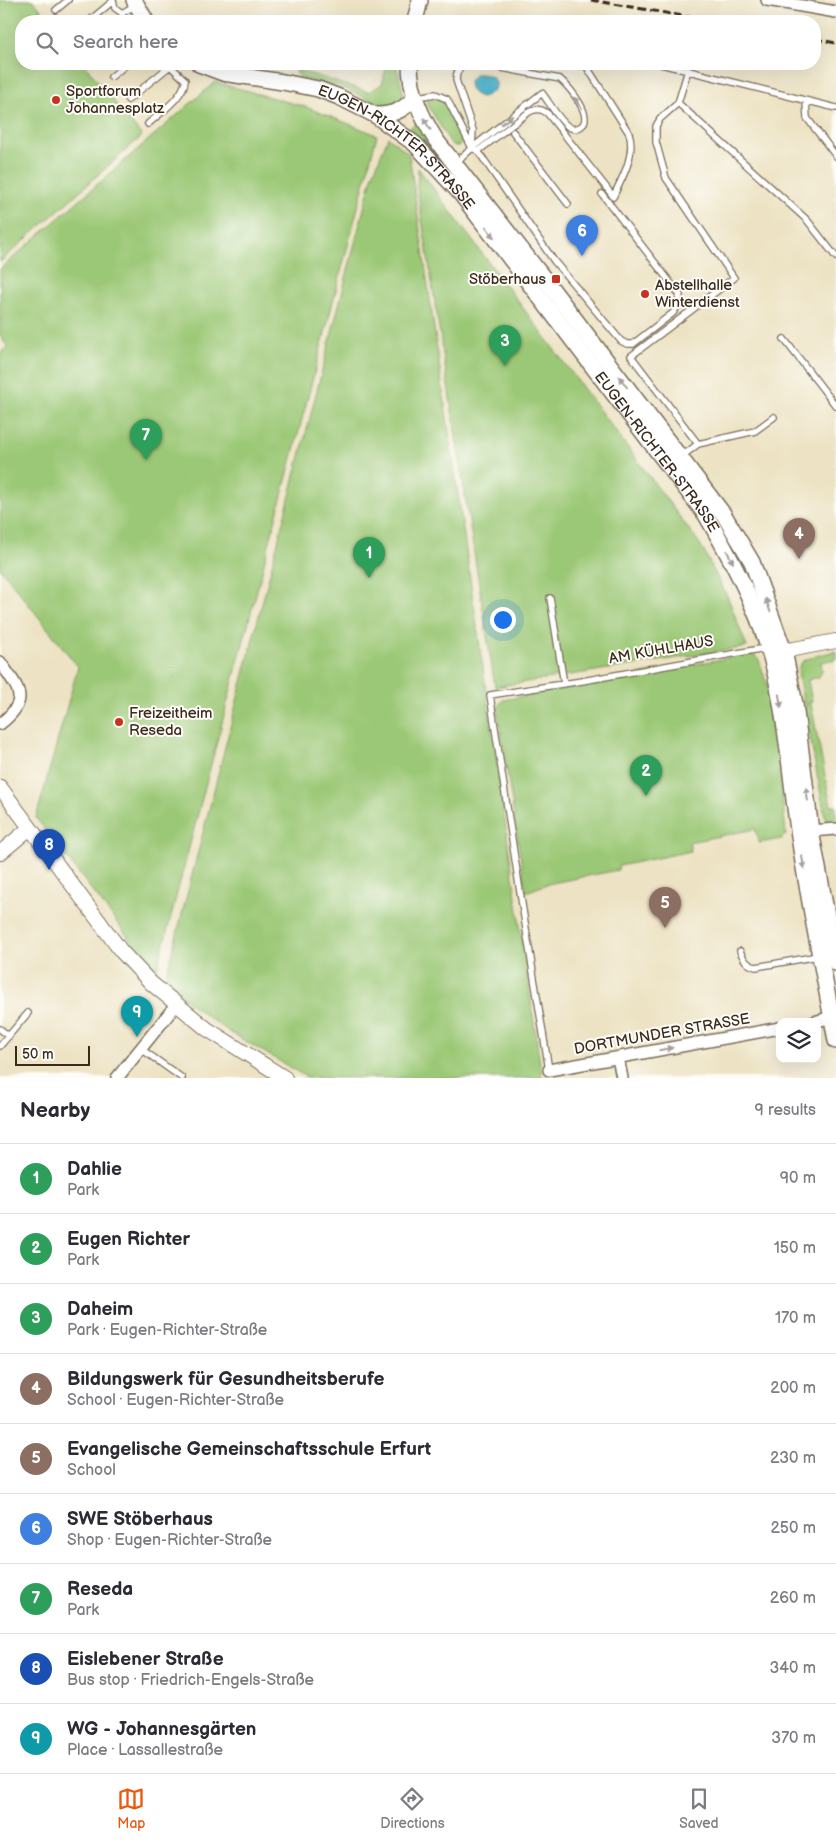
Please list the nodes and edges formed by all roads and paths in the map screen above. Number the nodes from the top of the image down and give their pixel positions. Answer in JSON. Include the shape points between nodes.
{"nodes":[{"id":1,"x":68,"y":0,"type":"edge"},
{"id":2,"x":113,"y":0,"type":"edge"},
{"id":3,"x":420,"y":0,"type":"edge"},
{"id":4,"x":767,"y":0,"type":"edge"},
{"id":5,"x":135,"y":2,"type":"edge"},
{"id":6,"x":56,"y":10,"type":"dead end"},
{"id":7,"x":836,"y":12,"type":"edge"},
{"id":8,"x":122,"y":13,"type":"joint"},
{"id":9,"x":96,"y":15,"type":"edge"},
{"id":10,"x":143,"y":15,"type":"edge"},
{"id":11,"x":416,"y":15,"type":"edge"},
{"id":12,"x":120,"y":70,"type":"edge"},
{"id":13,"x":163,"y":70,"type":"edge"},
{"id":14,"x":174,"y":70,"type":"edge"},
{"id":15,"x":215,"y":70,"type":"edge"},
{"id":16,"x":411,"y":70,"type":"edge"},
{"id":17,"x":459,"y":70,"type":"edge"},
{"id":18,"x":512,"y":70,"type":"edge"},
{"id":19,"x":589,"y":70,"type":"edge"},
{"id":20,"x":688,"y":70,"type":"joint"},
{"id":21,"x":111,"y":77,"type":"dead end"},
{"id":22,"x":415,"y":97,"type":"junction"},
{"id":23,"x":128,"y":100,"type":"dead end"},
{"id":24,"x":806,"y":101,"type":"junction"},
{"id":25,"x":678,"y":103,"type":"junction"},
{"id":26,"x":836,"y":108,"type":"edge"},
{"id":27,"x":375,"y":115,"type":"junction"},
{"id":28,"x":148,"y":124,"type":"dead end"},
{"id":29,"x":513,"y":132,"type":"dead end"},
{"id":30,"x":472,"y":148,"type":"junction"},
{"id":31,"x":478,"y":151,"type":"junction"},
{"id":32,"x":836,"y":156,"type":"edge"},
{"id":33,"x":455,"y":164,"type":"junction"},
{"id":34,"x":602,"y":194,"type":"dead end"},
{"id":35,"x":613,"y":196,"type":"junction"},
{"id":36,"x":568,"y":204,"type":"dead end"},
{"id":37,"x":609,"y":204,"type":"junction"},
{"id":38,"x":836,"y":257,"type":"edge"},
{"id":39,"x":784,"y":339,"type":"dead end"},
{"id":40,"x":836,"y":406,"type":"edge"},
{"id":41,"x":774,"y":417,"type":"dead end"},
{"id":42,"x":698,"y":444,"type":"junction"},
{"id":43,"x":680,"y":458,"type":"junction"},
{"id":44,"x":550,"y":598,"type":"dead end"},
{"id":45,"x":836,"y":641,"type":"edge"},
{"id":46,"x":777,"y":652,"type":"junction"},
{"id":47,"x":0,"y":662,"type":"edge"},
{"id":48,"x":564,"y":684,"type":"junction"},
{"id":49,"x":0,"y":724,"type":"edge"},
{"id":50,"x":0,"y":786,"type":"edge"},
{"id":51,"x":30,"y":828,"type":"junction"},
{"id":52,"x":836,"y":829,"type":"edge"},
{"id":53,"x":811,"y":832,"type":"junction"},
{"id":54,"x":0,"y":853,"type":"edge"},
{"id":55,"x":740,"y":952,"type":"dead end"},
{"id":56,"x":820,"y":956,"type":"junction"},
{"id":57,"x":836,"y":963,"type":"edge"},
{"id":58,"x":176,"y":1005,"type":"junction"},
{"id":59,"x":28,"y":1013,"type":"dead end"},
{"id":60,"x":832,"y":1018,"type":"junction"},
{"id":61,"x":821,"y":1020,"type":"edge"},
{"id":62,"x":0,"y":1029,"type":"edge"},
{"id":63,"x":776,"y":1029,"type":"edge"},
{"id":64,"x":9,"y":1036,"type":"junction"},
{"id":65,"x":836,"y":1041,"type":"edge"},
{"id":66,"x":0,"y":1046,"type":"edge"},
{"id":67,"x":140,"y":1048,"type":"junction"},
{"id":68,"x":618,"y":1058,"type":"junction"},
{"id":69,"x":549,"y":1070,"type":"joint"},
{"id":70,"x":117,"y":1078,"type":"edge"},
{"id":71,"x":182,"y":1078,"type":"edge"},
{"id":72,"x":285,"y":1078,"type":"edge"},
{"id":73,"x":622,"y":1078,"type":"edge"}],
"edges":[{"from":1,"to":6,"type":"lane"},
{"from":2,"to":8,"type":"lane","via":[[115,8]]},
{"from":2,"to":9,"type":"lane"},
{"from":3,"to":11,"type":"main road"},
{"from":4,"to":7,"type":"street"},
{"from":5,"to":8,"type":"lane"},
{"from":5,"to":10,"type":"main road"},
{"from":12,"to":21,"type":"lane"},
{"from":13,"to":23,"type":"lane"},
{"from":14,"to":28,"type":"lane","via":[[185,80],[185,86]]},
{"from":15,"to":27,"type":"main road","name":"EUGEN-RICHTER-STRASSE","via":[[318,90]]},
{"from":16,"to":22,"type":"main road","name":"EUGEN-RICHTER-STRASSE"},
{"from":17,"to":30,"type":"lane","via":[[456,80],[473,130]]},
{"from":30,"to":18,"type":"lane","one_way":true,"via":[[542,93],[568,127],[579,128],[584,123],[585,112],[560,79]]},
{"from":19,"to":35,"type":"lane","via":[[632,142],[629,159]]},
{"from":20,"to":24,"type":"lane"},
{"from":20,"to":25,"type":"lane"},
{"from":22,"to":27,"type":"main road","via":[[396,113]]},
{"from":22,"to":30,"type":"lane","via":[[434,94],[447,99]]},
{"from":33,"to":22,"type":"main road","name":"EUGEN-RICHTER-STRASSE","one_way":true,"via":[[423,119]]},
{"from":24,"to":26,"type":"lane"},
{"from":24,"to":32,"type":"lane","via":[[807,118]]},
{"from":25,"to":38,"type":"lane","via":[[808,220]]},
{"from":25,"to":42,"type":"lane","via":[[656,126],[656,142],[666,178],[734,278],[631,356]]},
{"from":27,"to":46,"type":"main road","name":"EUGEN-RICHTER-STRASSE","one_way":true,"via":[[415,144],[461,194],[706,515],[728,552]]},
{"from":29,"to":36,"type":"lane"},
{"from":30,"to":31,"type":"lane"},
{"from":30,"to":33,"type":"lane"},
{"from":31,"to":35,"type":"lane","via":[[529,112],[543,110]]},
{"from":31,"to":37,"type":"lane","via":[[576,289],[621,341],[633,344],[674,313],[680,295]]},
{"from":43,"to":33,"type":"main road","name":"EUGEN-RICHTER-STRASSE","one_way":true},
{"from":34,"to":37,"type":"lane"},
{"from":35,"to":37,"type":"lane"},
{"from":39,"to":40,"type":"lane"},
{"from":41,"to":42,"type":"lane","via":[[755,431]]},
{"from":42,"to":43,"type":"lane"},
{"from":46,"to":43,"type":"main road","name":"EUGEN-RICHTER-STRASSE","one_way":true,"via":[[752,562],[724,516]]},
{"from":44,"to":48,"type":"lane"},
{"from":45,"to":46,"type":"street","name":"AM KÜHLHAUS"},
{"from":46,"to":48,"type":"lane","name":"AM KÜHLHAUS","via":[[760,649]]},
{"from":53,"to":46,"type":"main road","name":"EUGEN-RICHTER-STRASSE","one_way":true,"via":[[795,704]]},
{"from":46,"to":56,"type":"main road","name":"EUGEN-RICHTER-STRASSE","one_way":true,"via":[[777,681],[798,835]]},
{"from":47,"to":49,"type":"street","via":[[20,697],[18,706]]},
{"from":48,"to":69,"type":"lane","name":"AM KÜHLHAUS","via":[[490,695]]},
{"from":50,"to":51,"type":"street"},
{"from":51,"to":54,"type":"street"},
{"from":51,"to":58,"type":"street","via":[[121,950]]},
{"from":52,"to":53,"type":"street"},
{"from":53,"to":57,"type":"main road","name":"EUGEN-RICHTER-STRASSE"},
{"from":55,"to":56,"type":"lane","via":[[750,966],[756,967]]},
{"from":56,"to":60,"type":"main road","name":"EUGEN-RICHTER-STRASSE"},
{"from":58,"to":67,"type":"street"},
{"from":58,"to":72,"type":"street","via":[[207,1029]]},
{"from":59,"to":64,"type":"lane"},
{"from":60,"to":61,"type":"street"},
{"from":60,"to":65,"type":"main road","name":"EUGEN-RICHTER-STRASSE"},
{"from":62,"to":64,"type":"lane"},
{"from":68,"to":63,"type":"street","name":"DORTMUNDER STRASSE","one_way":true},
{"from":64,"to":66,"type":"lane"},
{"from":67,"to":70,"type":"street"},
{"from":67,"to":71,"type":"lane"},
{"from":68,"to":69,"type":"street","name":"DORTMUNDER STRASSE"},
{"from":68,"to":73,"type":"street"}]}
